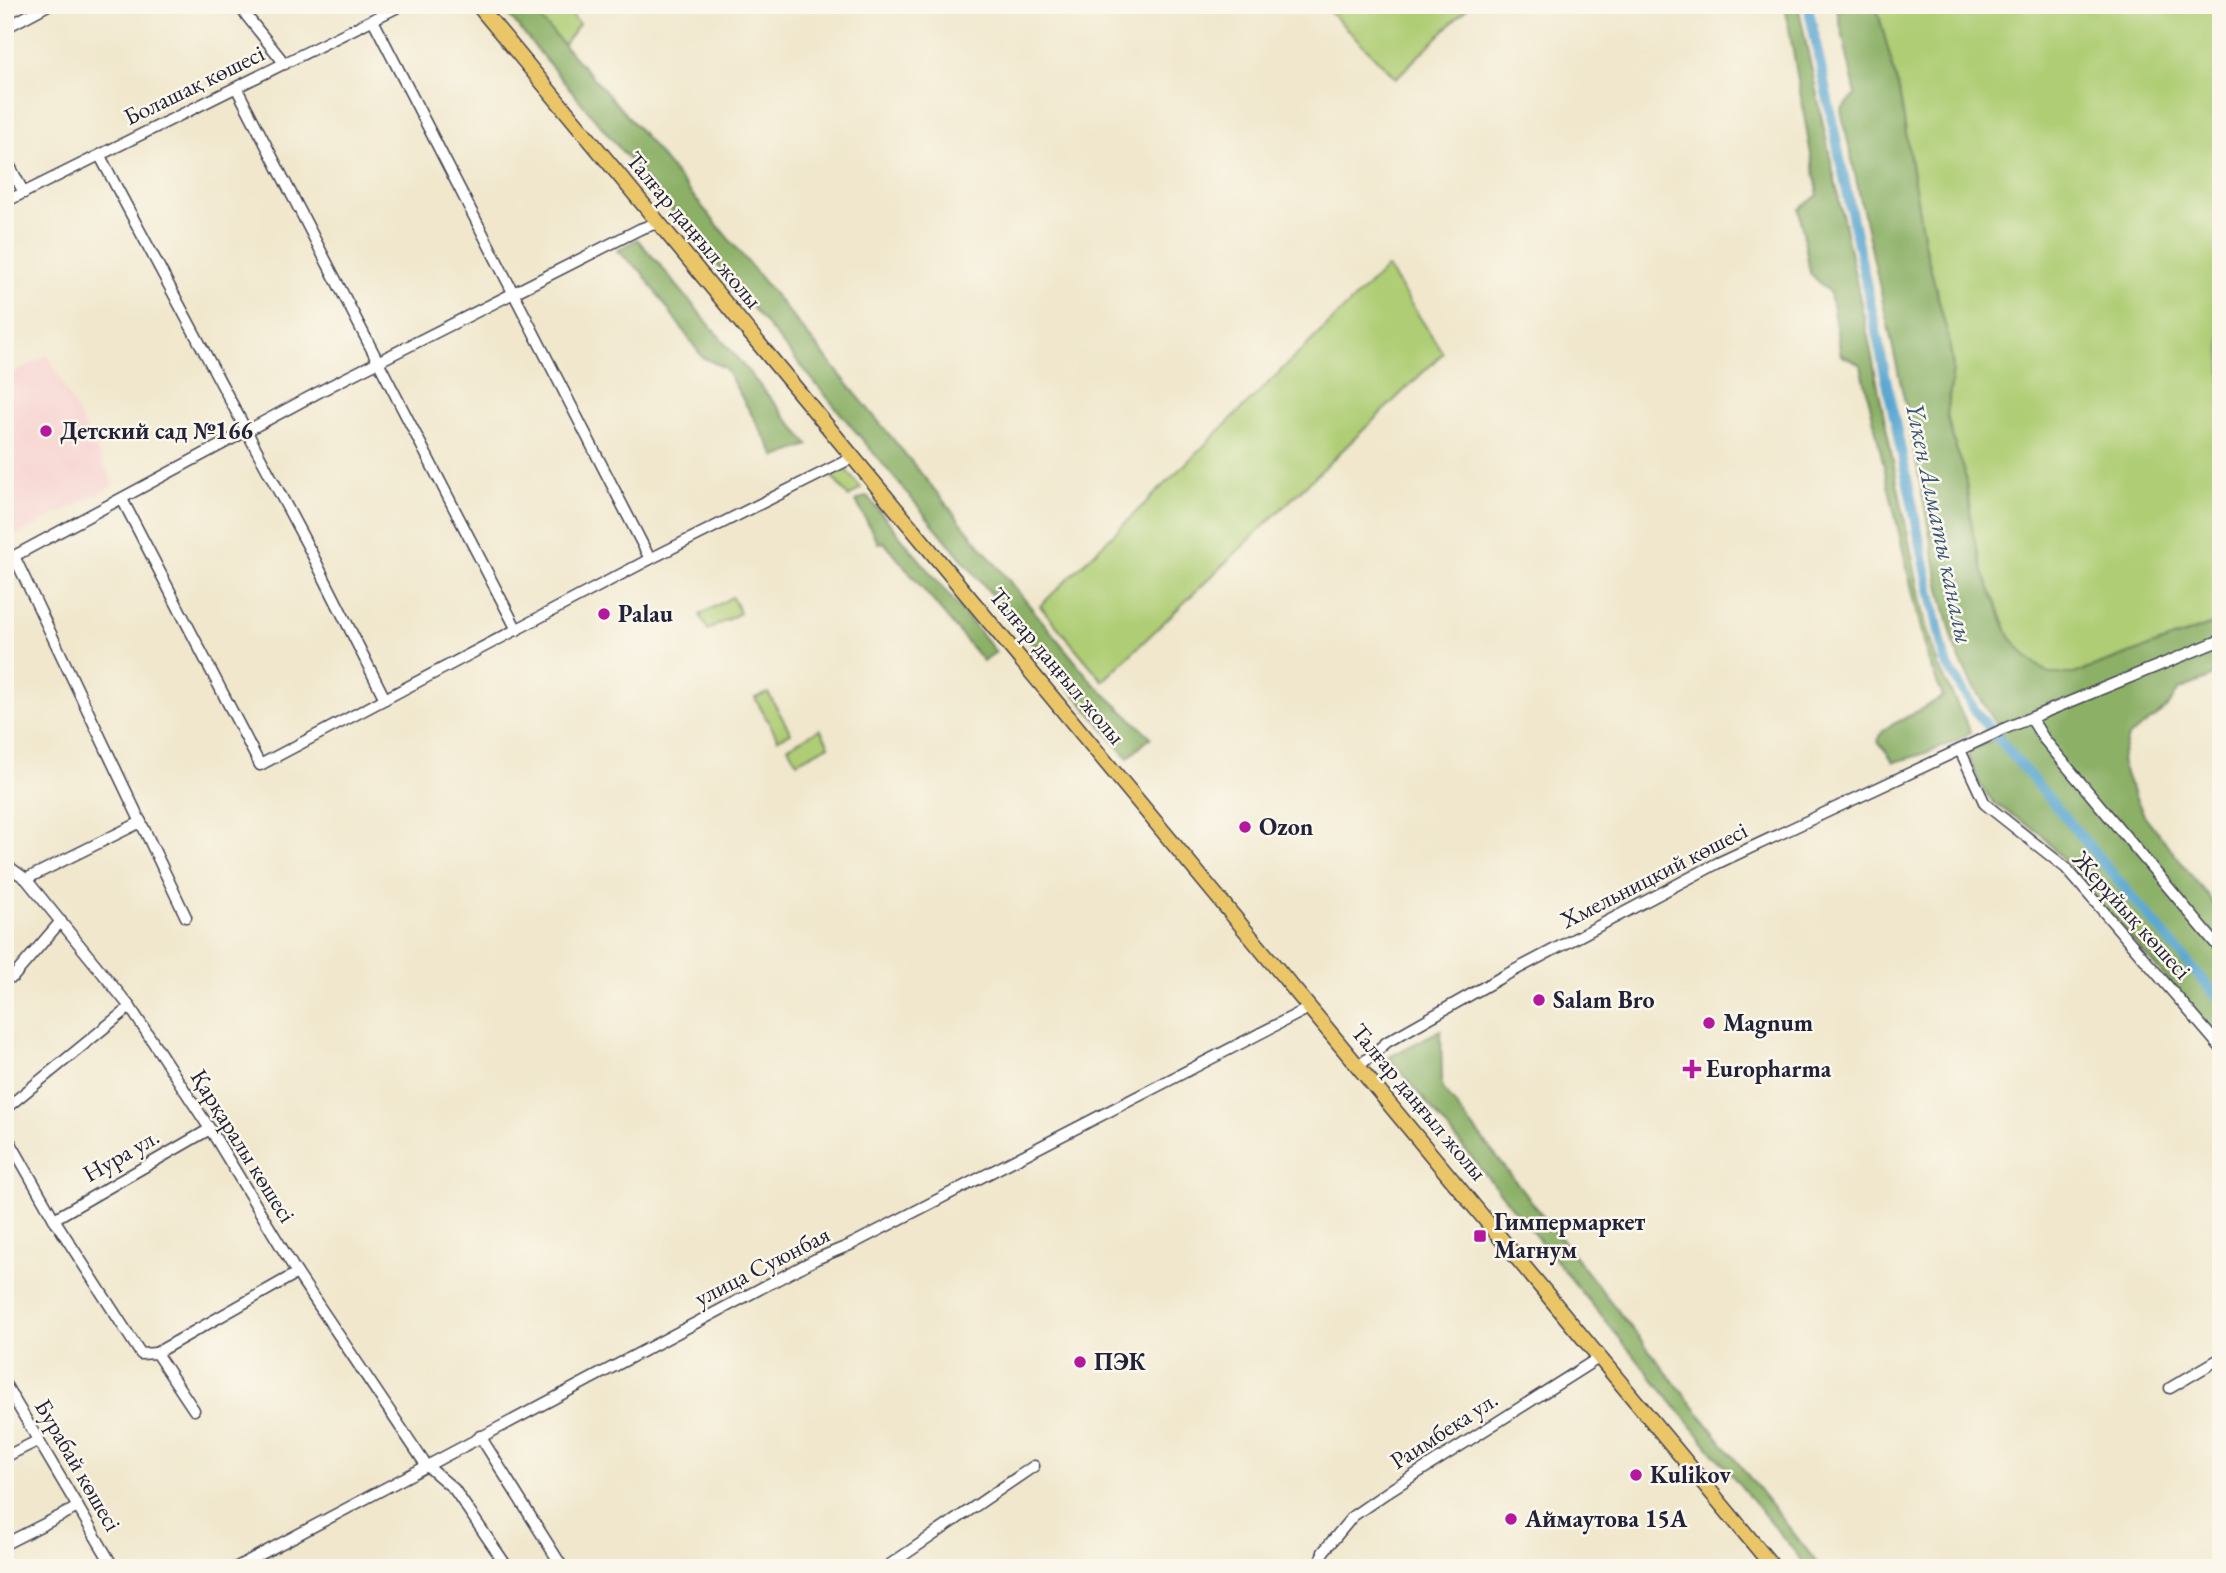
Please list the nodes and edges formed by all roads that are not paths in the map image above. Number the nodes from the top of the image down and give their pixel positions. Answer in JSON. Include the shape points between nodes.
{"nodes":[{"id":1,"x":48,"y":5,"type":"edge"},
{"id":2,"x":238,"y":5,"type":"edge"},
{"id":3,"x":402,"y":5,"type":"edge"},
{"id":4,"x":478,"y":5,"type":"edge"},
{"id":5,"x":373,"y":20,"type":"junction"},
{"id":6,"x":5,"y":28,"type":"edge"},
{"id":7,"x":285,"y":64,"type":"junction"},
{"id":8,"x":237,"y":89,"type":"junction"},
{"id":9,"x":100,"y":156,"type":"junction"},
{"id":10,"x":5,"y":157,"type":"edge"},
{"id":11,"x":24,"y":193,"type":"junction"},
{"id":12,"x":5,"y":202,"type":"edge"},
{"id":13,"x":657,"y":223,"type":"junction"},
{"id":14,"x":513,"y":292,"type":"junction"},
{"id":15,"x":379,"y":362,"type":"junction"},
{"id":16,"x":246,"y":431,"type":"junction"},
{"id":17,"x":854,"y":457,"type":"junction"},
{"id":18,"x":122,"y":499,"type":"junction"},
{"id":19,"x":9,"y":559,"type":"edge"},
{"id":20,"x":650,"y":559,"type":"junction"},
{"id":21,"x":517,"y":630,"type":"junction"},
{"id":22,"x":2221,"y":640,"type":"edge"},
{"id":23,"x":385,"y":699,"type":"junction"},
{"id":24,"x":2031,"y":718,"type":"junction"},
{"id":25,"x":1960,"y":750,"type":"junction"},
{"id":26,"x":141,"y":822,"type":"junction"},
{"id":27,"x":5,"y":864,"type":"edge"},
{"id":28,"x":26,"y":879,"type":"junction"},
{"id":29,"x":186,"y":917,"type":"dead end"},
{"id":30,"x":61,"y":921,"type":"junction"},
{"id":31,"x":2221,"y":950,"type":"edge"},
{"id":32,"x":13,"y":977,"type":"dead end"},
{"id":33,"x":130,"y":1007,"type":"junction"},
{"id":34,"x":1311,"y":1007,"type":"junction"},
{"id":35,"x":2221,"y":1048,"type":"edge"},
{"id":36,"x":1359,"y":1066,"type":"junction"},
{"id":37,"x":5,"y":1109,"type":"edge"},
{"id":38,"x":210,"y":1129,"type":"junction"},
{"id":39,"x":5,"y":1133,"type":"edge"},
{"id":40,"x":54,"y":1219,"type":"junction"},
{"id":41,"x":297,"y":1273,"type":"junction"},
{"id":42,"x":156,"y":1353,"type":"junction"},
{"id":43,"x":1600,"y":1357,"type":"junction"},
{"id":44,"x":2221,"y":1358,"type":"edge"},
{"id":45,"x":5,"y":1384,"type":"edge"},
{"id":46,"x":2170,"y":1388,"type":"dead end"},
{"id":47,"x":194,"y":1410,"type":"dead end"},
{"id":48,"x":480,"y":1437,"type":"junction"},
{"id":49,"x":39,"y":1440,"type":"junction"},
{"id":50,"x":5,"y":1457,"type":"edge"},
{"id":51,"x":426,"y":1465,"type":"junction"},
{"id":52,"x":1034,"y":1466,"type":"dead end"},
{"id":53,"x":78,"y":1507,"type":"junction"},
{"id":54,"x":5,"y":1544,"type":"edge"},
{"id":55,"x":114,"y":1568,"type":"edge"},
{"id":56,"x":235,"y":1568,"type":"edge"},
{"id":57,"x":508,"y":1568,"type":"edge"},
{"id":58,"x":563,"y":1568,"type":"edge"},
{"id":59,"x":885,"y":1568,"type":"edge"},
{"id":60,"x":1319,"y":1568,"type":"edge"},
{"id":61,"x":1774,"y":1568,"type":"edge"}],
"edges":[{"from":1,"to":6,"type":"street"},
{"from":2,"to":7,"type":"street"},
{"from":3,"to":5,"type":"street","name":"Болашақ көшесі"},
{"from":4,"to":13,"type":"main road","name":"Талғар даңғыл жолы"},
{"from":5,"to":7,"type":"street","name":"Болашақ көшесі"},
{"from":5,"to":14,"type":"street"},
{"from":7,"to":8,"type":"street","name":"Болашақ көшесі"},
{"from":8,"to":9,"type":"street","name":"Болашақ көшесі"},
{"from":8,"to":15,"type":"street"},
{"from":9,"to":11,"type":"street","name":"Болашақ көшесі"},
{"from":9,"to":16,"type":"street"},
{"from":10,"to":11,"type":"street"},
{"from":11,"to":12,"type":"street","name":"Болашақ көшесі"},
{"from":13,"to":14,"type":"street"},
{"from":13,"to":17,"type":"main road","name":"Талғар даңғыл жолы"},
{"from":14,"to":15,"type":"street"},
{"from":14,"to":20,"type":"street"},
{"from":15,"to":16,"type":"street"},
{"from":15,"to":21,"type":"street"},
{"from":16,"to":18,"type":"street"},
{"from":16,"to":23,"type":"street"},
{"from":17,"to":20,"type":"street"},
{"from":17,"to":34,"type":"main road","name":"Талғар даңғыл жолы"},
{"from":18,"to":19,"type":"street"},
{"from":18,"to":23,"type":"street","via":[[260,765]]},
{"from":19,"to":26,"type":"street"},
{"from":20,"to":21,"type":"street"},
{"from":21,"to":23,"type":"street"},
{"from":22,"to":24,"type":"street"},
{"from":24,"to":25,"type":"street","name":"Хмельницкий көшесі"},
{"from":24,"to":31,"type":"street"},
{"from":25,"to":35,"type":"street","name":"Жерұйық көшесі","via":[[1985,804],[2066,868]]},
{"from":25,"to":36,"type":"street","name":"Хмельницкий көшесі","via":[[1718,863],[1477,991],[1387,1042]]},
{"from":26,"to":28,"type":"street"},
{"from":26,"to":29,"type":"street"},
{"from":27,"to":28,"type":"street","name":"Қарқаралы көшесі"},
{"from":28,"to":30,"type":"street","name":"Қарқаралы көшесі"},
{"from":30,"to":32,"type":"street"},
{"from":30,"to":33,"type":"street","name":"Қарқаралы көшесі"},
{"from":33,"to":37,"type":"street"},
{"from":33,"to":38,"type":"street","name":"Қарқаралы көшесі"},
{"from":34,"to":36,"type":"main road","name":"Талғар даңғыл жолы"},
{"from":34,"to":48,"type":"street","name":"улица Суюнбая","via":[[816,1259]]},
{"from":36,"to":43,"type":"main road","name":"Талғар даңғыл жолы"},
{"from":38,"to":40,"type":"street","name":"Нура ул."},
{"from":38,"to":41,"type":"street","name":"Қарқаралы көшесі"},
{"from":39,"to":40,"type":"street"},
{"from":40,"to":42,"type":"street","via":[[141,1354]]},
{"from":41,"to":42,"type":"street"},
{"from":41,"to":51,"type":"street","name":"Қарқаралы көшесі"},
{"from":42,"to":47,"type":"street"},
{"from":43,"to":60,"type":"street","name":"Раимбека ул.","via":[[1353,1516],[1323,1552]]},
{"from":43,"to":61,"type":"main road","name":"Талғар даңғыл жолы"},
{"from":44,"to":46,"type":"street"},
{"from":45,"to":49,"type":"street","name":"Бурабай көшесі"},
{"from":48,"to":51,"type":"street","name":"улица Суюнбая"},
{"from":48,"to":58,"type":"street"},
{"from":49,"to":50,"type":"street"},
{"from":49,"to":53,"type":"street","name":"Бурабай көшесі"},
{"from":51,"to":56,"type":"street","name":"улица Суюнбая"},
{"from":51,"to":57,"type":"street","name":"Қарқаралы көшесі","via":[[454,1489]]},
{"from":52,"to":59,"type":"street"},
{"from":53,"to":54,"type":"street"},
{"from":53,"to":55,"type":"street","name":"Бурабай көшесі"}]}
